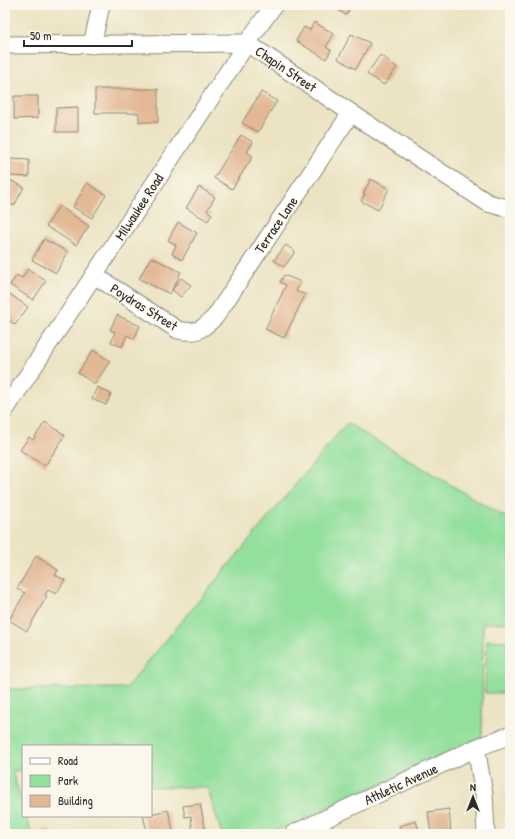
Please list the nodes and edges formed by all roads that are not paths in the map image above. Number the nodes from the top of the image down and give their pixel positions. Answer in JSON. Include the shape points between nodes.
{"nodes":[{"id":1,"x":101,"y":5,"type":"edge"},
{"id":2,"x":274,"y":5,"type":"edge"},
{"id":3,"x":247,"y":43,"type":"junction"},
{"id":4,"x":5,"y":45,"type":"edge"},
{"id":5,"x":92,"y":45,"type":"junction"},
{"id":6,"x":351,"y":113,"type":"junction"},
{"id":7,"x":510,"y":209,"type":"edge"},
{"id":8,"x":94,"y":275,"type":"junction"},
{"id":9,"x":196,"y":331,"type":"joint"},
{"id":10,"x":5,"y":410,"type":"edge"},
{"id":11,"x":510,"y":735,"type":"edge"},
{"id":12,"x":476,"y":748,"type":"junction"},
{"id":13,"x":293,"y":834,"type":"edge"},
{"id":14,"x":486,"y":834,"type":"edge"}],
"edges":[{"from":1,"to":5,"type":"street"},
{"from":2,"to":3,"type":"street","name":"Milwaukee Road"},
{"from":3,"to":5,"type":"street","name":"Chapin Street"},
{"from":3,"to":6,"type":"street","name":"Chapin Street"},
{"from":3,"to":8,"type":"street","name":"Milwaukee Road"},
{"from":4,"to":5,"type":"street","name":"Chapin Street"},
{"from":6,"to":7,"type":"street","name":"Chapin Street","via":[[488,203]]},
{"from":6,"to":9,"type":"street","name":"Terrace Lane","via":[[215,317]]},
{"from":8,"to":9,"type":"street","name":"Poydras Street","via":[[178,330]]},
{"from":8,"to":10,"type":"street","name":"Milwaukee Road"},
{"from":11,"to":12,"type":"street","name":"Athletic Avenue"},
{"from":12,"to":13,"type":"street","name":"Athletic Avenue"},
{"from":12,"to":14,"type":"street","via":[[484,794]]}]}
